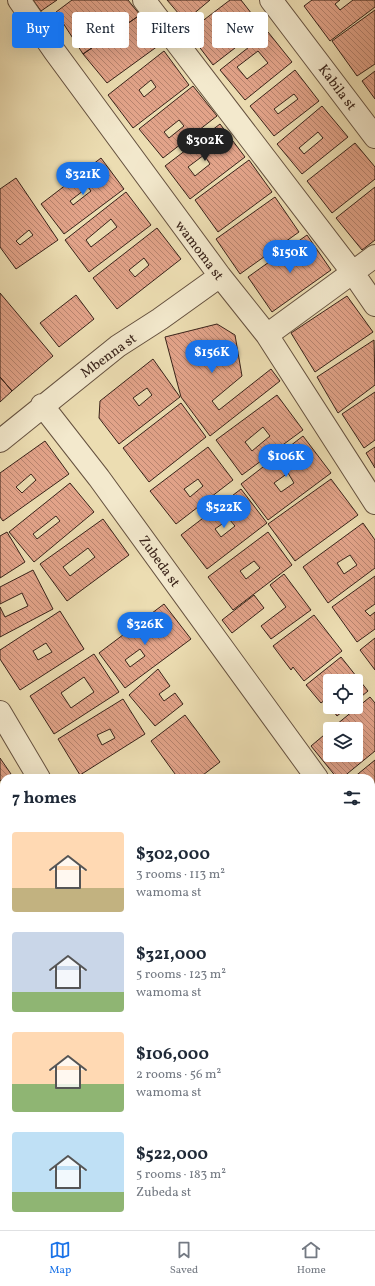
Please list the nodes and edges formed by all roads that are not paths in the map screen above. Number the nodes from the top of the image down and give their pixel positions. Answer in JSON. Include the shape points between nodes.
{"nodes":[{"id":1,"x":19,"y":0,"type":"edge"},
{"id":2,"x":144,"y":0,"type":"edge"},
{"id":3,"x":271,"y":0,"type":"edge"},
{"id":4,"x":375,"y":137,"type":"edge"},
{"id":5,"x":375,"y":256,"type":"edge"},
{"id":6,"x":353,"y":273,"type":"junction"},
{"id":7,"x":220,"y":276,"type":"junction"},
{"id":8,"x":375,"y":305,"type":"edge"},
{"id":9,"x":267,"y":335,"type":"junction"},
{"id":10,"x":42,"y":405,"type":"junction"},
{"id":11,"x":0,"y":441,"type":"edge"},
{"id":12,"x":375,"y":503,"type":"edge"},
{"id":13,"x":0,"y":712,"type":"edge"},
{"id":14,"x":37,"y":774,"type":"edge"},
{"id":15,"x":314,"y":774,"type":"edge"}],
"edges":[{"from":1,"to":7,"type":"street","name":"wamoma st"},
{"from":2,"to":6,"type":"street"},
{"from":3,"to":4,"type":"street","name":"Kabila st"},
{"from":5,"to":6,"type":"street"},
{"from":6,"to":8,"type":"street"},
{"from":6,"to":9,"type":"street"},
{"from":7,"to":9,"type":"street","name":"wamoma st"},
{"from":7,"to":10,"type":"street","name":"Mbenna st","via":[[118,346]]},
{"from":9,"to":12,"type":"street","name":"wamoma st"},
{"from":10,"to":11,"type":"street","name":"Mbenna st"},
{"from":10,"to":15,"type":"street","name":"Zubeda st","via":[[127,516]]},
{"from":13,"to":14,"type":"street"}]}
